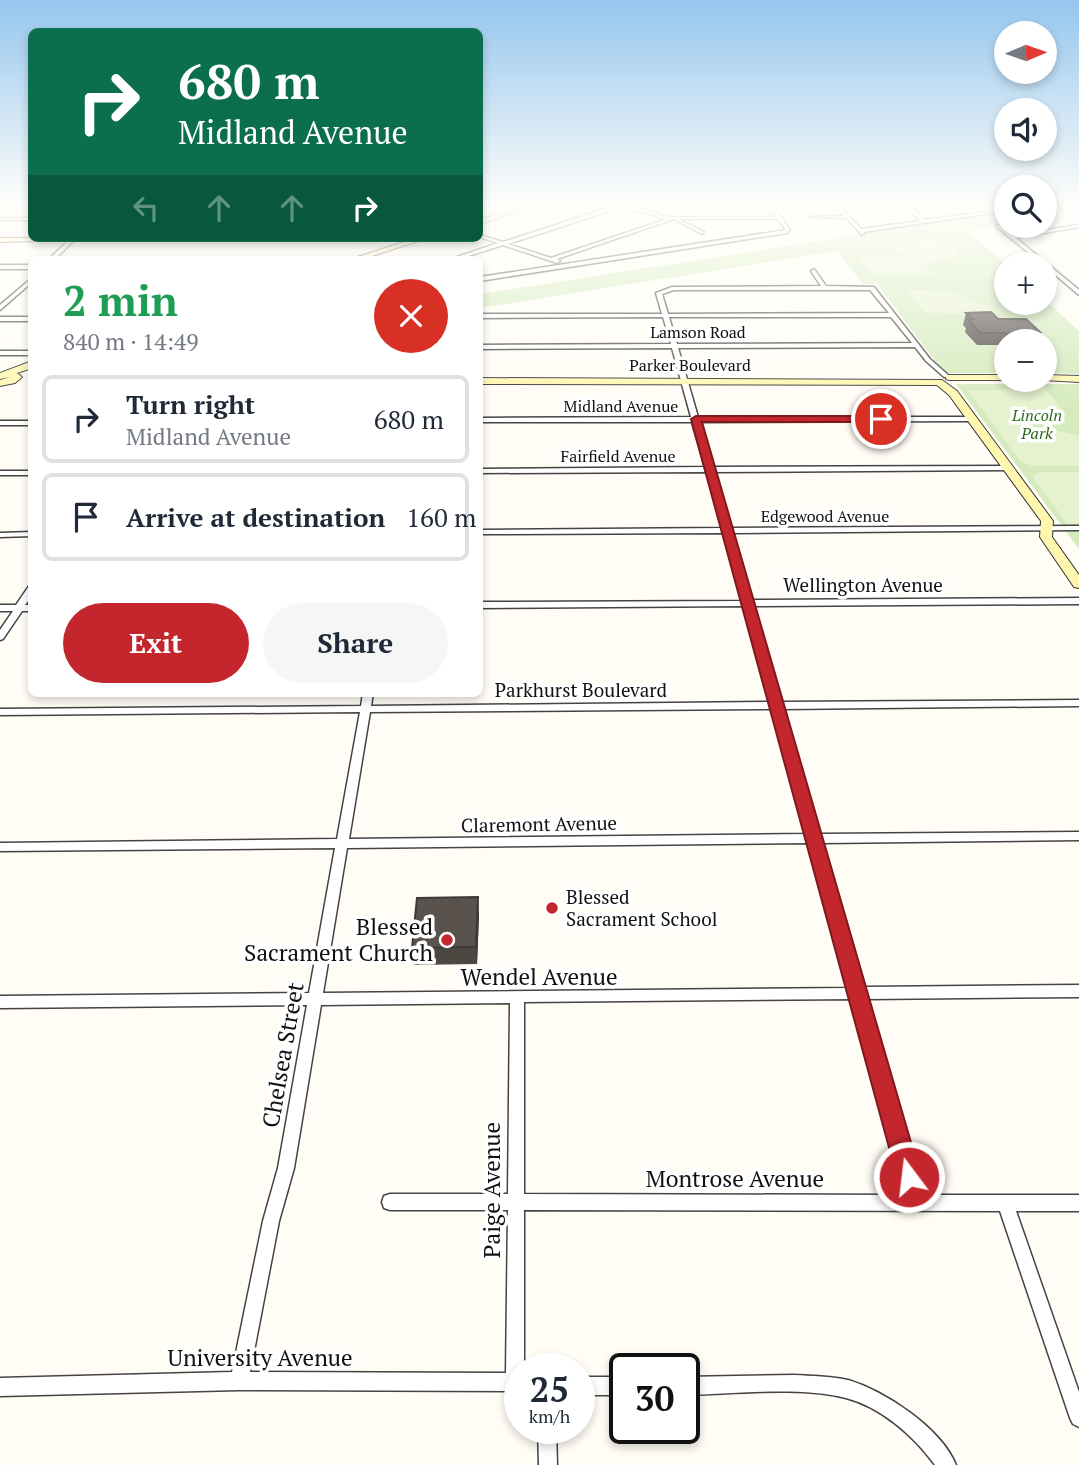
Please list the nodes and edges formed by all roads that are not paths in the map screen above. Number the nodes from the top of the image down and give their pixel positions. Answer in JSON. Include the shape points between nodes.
{"nodes":[{"id":1,"x":517,"y":273,"type":"edge"},
{"id":2,"x":815,"y":273,"type":"edge"},
{"id":3,"x":1057,"y":274,"type":"edge"},
{"id":4,"x":483,"y":279,"type":"edge"},
{"id":5,"x":28,"y":282,"type":"edge"},
{"id":6,"x":1079,"y":283,"type":"edge"},
{"id":7,"x":1068,"y":284,"type":"junction"},
{"id":8,"x":824,"y":287,"type":"junction"},
{"id":9,"x":28,"y":289,"type":"edge"},
{"id":10,"x":19,"y":290,"type":"junction"},
{"id":11,"x":9,"y":292,"type":"dead end"},
{"id":12,"x":1079,"y":293,"type":"edge"},
{"id":13,"x":0,"y":308,"type":"edge"},
{"id":14,"x":894,"y":315,"type":"junction"},
{"id":15,"x":483,"y":316,"type":"edge"},
{"id":16,"x":666,"y":316,"type":"junction"},
{"id":17,"x":0,"y":319,"type":"edge"},
{"id":18,"x":28,"y":319,"type":"edge"},
{"id":19,"x":917,"y":345,"type":"junction"},
{"id":20,"x":674,"y":346,"type":"junction"},
{"id":21,"x":483,"y":347,"type":"edge"},
{"id":22,"x":0,"y":353,"type":"edge"},
{"id":23,"x":28,"y":353,"type":"edge"},
{"id":24,"x":28,"y":369,"type":"edge"},
{"id":25,"x":943,"y":379,"type":"junction"},
{"id":26,"x":1057,"y":379,"type":"edge"},
{"id":27,"x":1079,"y":379,"type":"edge"},
{"id":28,"x":10,"y":380,"type":"edge"},
{"id":29,"x":685,"y":381,"type":"junction"},
{"id":30,"x":483,"y":382,"type":"edge"},
{"id":31,"x":696,"y":419,"type":"junction"},
{"id":32,"x":972,"y":419,"type":"junction"},
{"id":33,"x":483,"y":420,"type":"edge"},
{"id":34,"x":0,"y":423,"type":"edge"},
{"id":35,"x":28,"y":423,"type":"edge"},
{"id":36,"x":1008,"y":468,"type":"junction"},
{"id":37,"x":710,"y":470,"type":"junction"},
{"id":38,"x":483,"y":471,"type":"edge"},
{"id":39,"x":0,"y":473,"type":"edge"},
{"id":40,"x":28,"y":473,"type":"edge"},
{"id":41,"x":1079,"y":528,"type":"edge"},
{"id":42,"x":1045,"y":529,"type":"junction"},
{"id":43,"x":727,"y":531,"type":"junction"},
{"id":44,"x":483,"y":532,"type":"edge"},
{"id":45,"x":28,"y":534,"type":"edge"},
{"id":46,"x":0,"y":535,"type":"edge"},
{"id":47,"x":1079,"y":584,"type":"edge"},
{"id":48,"x":28,"y":594,"type":"edge"},
{"id":49,"x":1079,"y":601,"type":"edge"},
{"id":50,"x":748,"y":604,"type":"junction"},
{"id":51,"x":483,"y":606,"type":"edge"},
{"id":52,"x":0,"y":608,"type":"edge"},
{"id":53,"x":18,"y":608,"type":"junction"},
{"id":54,"x":28,"y":608,"type":"edge"},
{"id":55,"x":0,"y":637,"type":"edge"},
{"id":56,"x":368,"y":697,"type":"edge"},
{"id":57,"x":1079,"y":703,"type":"edge"},
{"id":58,"x":777,"y":706,"type":"junction"},
{"id":59,"x":366,"y":709,"type":"junction"},
{"id":60,"x":0,"y":712,"type":"edge"},
{"id":61,"x":1079,"y":836,"type":"edge"},
{"id":62,"x":815,"y":839,"type":"junction"},
{"id":63,"x":344,"y":843,"type":"junction"},
{"id":64,"x":0,"y":847,"type":"edge"},
{"id":65,"x":1079,"y":991,"type":"edge"},
{"id":66,"x":860,"y":994,"type":"junction"},
{"id":67,"x":517,"y":998,"type":"junction"},
{"id":68,"x":315,"y":999,"type":"junction"},
{"id":69,"x":0,"y":1002,"type":"edge"},
{"id":70,"x":390,"y":1202,"type":"dead end"},
{"id":71,"x":517,"y":1202,"type":"junction"},
{"id":72,"x":916,"y":1203,"type":"junction"},
{"id":73,"x":1079,"y":1203,"type":"edge"},
{"id":74,"x":1006,"y":1204,"type":"junction"},
{"id":75,"x":517,"y":1353,"type":"edge"},
{"id":76,"x":239,"y":1381,"type":"junction"},
{"id":77,"x":504,"y":1382,"type":"edge"},
{"id":78,"x":700,"y":1386,"type":"edge"},
{"id":79,"x":0,"y":1387,"type":"edge"},
{"id":80,"x":1079,"y":1418,"type":"edge"},
{"id":81,"x":547,"y":1444,"type":"edge"},
{"id":82,"x":548,"y":1465,"type":"edge"},
{"id":83,"x":947,"y":1465,"type":"edge"}],
"edges":[{"from":1,"to":4,"type":"street"},
{"from":2,"to":8,"type":"street"},
{"from":3,"to":7,"type":"street"},
{"from":5,"to":10,"type":"street"},
{"from":6,"to":7,"type":"street"},
{"from":7,"to":12,"type":"street"},
{"from":8,"to":14,"type":"street","via":[[874,289]]},
{"from":8,"to":16,"type":"street","via":[[666,289],[659,293]]},
{"from":9,"to":10,"type":"street"},
{"from":10,"to":11,"type":"street"},
{"from":10,"to":13,"type":"street"},
{"from":14,"to":16,"type":"street"},
{"from":14,"to":19,"type":"street"},
{"from":15,"to":16,"type":"street"},
{"from":16,"to":20,"type":"street"},
{"from":17,"to":18,"type":"street"},
{"from":19,"to":20,"type":"street","name":"Lamson Road"},
{"from":19,"to":25,"type":"street"},
{"from":20,"to":21,"type":"street","name":"Lamson Road"},
{"from":20,"to":29,"type":"street"},
{"from":22,"to":23,"type":"street"},
{"from":24,"to":28,"type":"street"},
{"from":25,"to":29,"type":"street","name":"Parker Boulevard"},
{"from":25,"to":32,"type":"street"},
{"from":26,"to":27,"type":"street"},
{"from":29,"to":30,"type":"street","name":"Parker Boulevard"},
{"from":29,"to":31,"type":"street"},
{"from":31,"to":32,"type":"street","name":"Midland Avenue"},
{"from":31,"to":33,"type":"street","name":"Midland Avenue"},
{"from":31,"to":37,"type":"street"},
{"from":32,"to":36,"type":"street"},
{"from":34,"to":35,"type":"street"},
{"from":36,"to":37,"type":"street","name":"Fairfield Avenue"},
{"from":36,"to":42,"type":"street","via":[[1047,522]]},
{"from":37,"to":38,"type":"street","name":"Fairfield Avenue"},
{"from":37,"to":43,"type":"street"},
{"from":39,"to":40,"type":"street"},
{"from":41,"to":42,"type":"street","name":"Edgewood Avenue"},
{"from":42,"to":43,"type":"street","name":"Edgewood Avenue"},
{"from":42,"to":47,"type":"street"},
{"from":43,"to":44,"type":"street","name":"Edgewood Avenue"},
{"from":43,"to":50,"type":"street"},
{"from":45,"to":46,"type":"street"},
{"from":48,"to":53,"type":"street"},
{"from":49,"to":50,"type":"street","name":"Wellington Avenue"},
{"from":50,"to":51,"type":"street","name":"Wellington Avenue"},
{"from":50,"to":58,"type":"street"},
{"from":52,"to":53,"type":"street"},
{"from":53,"to":54,"type":"street"},
{"from":53,"to":55,"type":"street"},
{"from":56,"to":59,"type":"street","name":"Chelsea Street"},
{"from":57,"to":58,"type":"street","name":"Parkhurst Boulevard"},
{"from":58,"to":59,"type":"street","name":"Parkhurst Boulevard"},
{"from":58,"to":62,"type":"street"},
{"from":59,"to":60,"type":"street","name":"Parkhurst Boulevard"},
{"from":59,"to":63,"type":"street","name":"Chelsea Street"},
{"from":61,"to":62,"type":"street","name":"Claremont Avenue"},
{"from":62,"to":63,"type":"street","name":"Claremont Avenue"},
{"from":62,"to":66,"type":"street"},
{"from":63,"to":64,"type":"street","name":"Claremont Avenue"},
{"from":63,"to":68,"type":"street","name":"Chelsea Street"},
{"from":65,"to":66,"type":"street","name":"Wendel Avenue"},
{"from":66,"to":67,"type":"street","name":"Wendel Avenue"},
{"from":66,"to":72,"type":"street"},
{"from":67,"to":68,"type":"street","name":"Wendel Avenue"},
{"from":67,"to":71,"type":"street","name":"Paige Avenue"},
{"from":68,"to":69,"type":"street","name":"Wendel Avenue"},
{"from":68,"to":76,"type":"street","name":"Chelsea Street","via":[[286,1168]]},
{"from":70,"to":71,"type":"street","name":"Montrose Avenue"},
{"from":71,"to":72,"type":"street","name":"Montrose Avenue"},
{"from":71,"to":75,"type":"street","name":"Paige Avenue"},
{"from":72,"to":74,"type":"street","name":"Montrose Avenue"},
{"from":73,"to":74,"type":"street","name":"Montrose Avenue"},
{"from":74,"to":80,"type":"street"},
{"from":76,"to":77,"type":"street","name":"University Avenue"},
{"from":76,"to":79,"type":"street","name":"University Avenue"},
{"from":78,"to":83,"type":"street","via":[[831,1386],[855,1392],[899,1417]]},
{"from":81,"to":82,"type":"street"}]}
